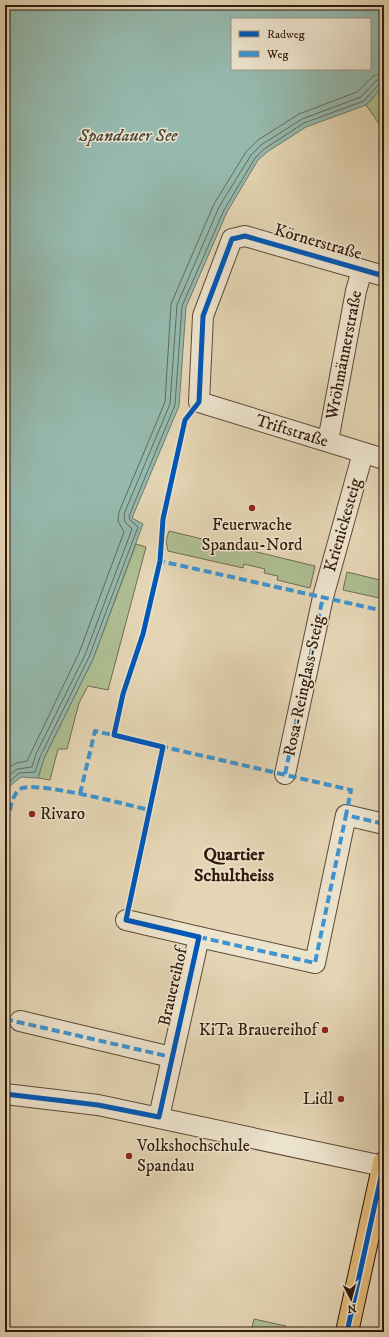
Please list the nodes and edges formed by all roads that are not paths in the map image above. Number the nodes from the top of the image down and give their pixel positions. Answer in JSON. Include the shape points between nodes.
{"nodes":[{"id":1,"x":362,"y":270,"type":"junction"},
{"id":2,"x":384,"y":276,"type":"edge"},
{"id":3,"x":199,"y":402,"type":"joint"},
{"id":4,"x":328,"y":441,"type":"junction"},
{"id":5,"x":363,"y":453,"type":"junction"},
{"id":6,"x":384,"y":459,"type":"edge"},
{"id":7,"x":323,"y":598,"type":"joint"},
{"id":8,"x":286,"y":774,"type":"dead end"},
{"id":9,"x":384,"y":824,"type":"edge"},
{"id":10,"x":126,"y":920,"type":"dead end"},
{"id":11,"x":199,"y":937,"type":"junction"},
{"id":12,"x":20,"y":1021,"type":"dead end"},
{"id":13,"x":171,"y":1057,"type":"junction"},
{"id":14,"x":5,"y":1094,"type":"edge"},
{"id":15,"x":159,"y":1118,"type":"junction"},
{"id":16,"x":384,"y":1165,"type":"edge"},
{"id":17,"x":347,"y":1332,"type":"edge"}],
"edges":[{"from":1,"to":2,"type":"street","name":"Körnerstraße"},
{"from":1,"to":3,"type":"street","name":"Körnerstraße","via":[[245,236],[232,239],[203,316]]},
{"from":1,"to":4,"type":"street","name":"Wröhmännerstraße"},
{"from":3,"to":4,"type":"street","name":"Triftstraße"},
{"from":4,"to":5,"type":"street","name":"Triftstraße"},
{"from":5,"to":6,"type":"street","name":"Triftstraße"},
{"from":5,"to":7,"type":"street","name":"Krienickesteig"},
{"from":7,"to":8,"type":"street","name":"Rosa-Reinglass-Steig"},
{"from":9,"to":11,"type":"street","name":"Brauereihof","via":[[347,808],[315,963]]},
{"from":10,"to":11,"type":"street","name":"Brauereihof"},
{"from":11,"to":13,"type":"street","name":"Brauereihof"},
{"from":12,"to":13,"type":"street"},
{"from":13,"to":15,"type":"street","name":"Brauereihof"},
{"from":14,"to":15,"type":"street","via":[[98,1105]]},
{"from":15,"to":16,"type":"street"},
{"from":16,"to":17,"type":"main road"}]}
